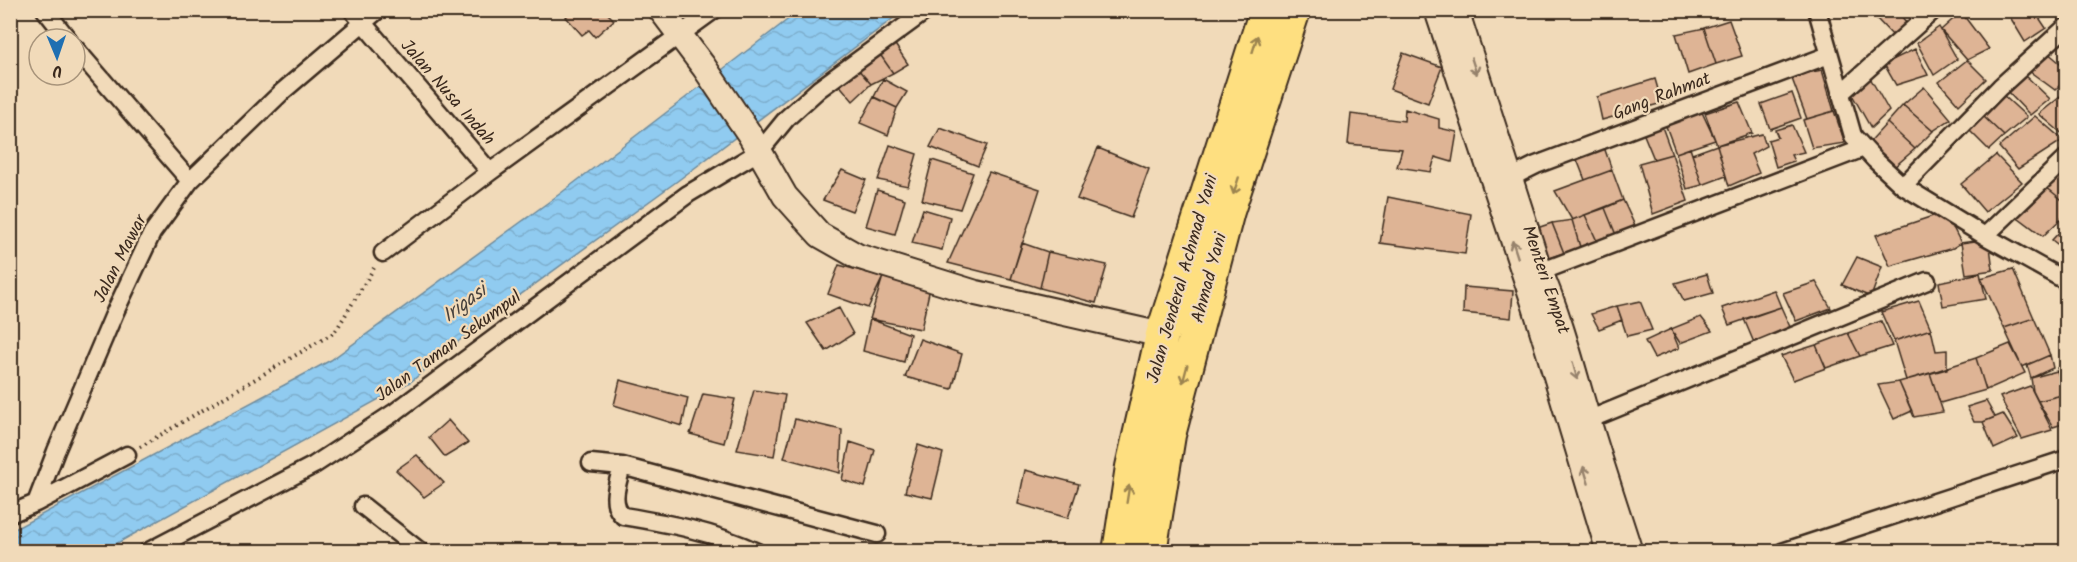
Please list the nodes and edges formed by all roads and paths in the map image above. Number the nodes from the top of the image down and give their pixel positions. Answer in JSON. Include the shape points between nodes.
{"nodes":[{"id":1,"x":45,"y":10,"type":"edge"},
{"id":2,"x":352,"y":10,"type":"edge"},
{"id":3,"x":378,"y":10,"type":"edge"},
{"id":4,"x":661,"y":10,"type":"edge"},
{"id":5,"x":714,"y":10,"type":"edge"},
{"id":6,"x":927,"y":10,"type":"edge"},
{"id":7,"x":1266,"y":10,"type":"edge"},
{"id":8,"x":1294,"y":10,"type":"edge"},
{"id":9,"x":1817,"y":10,"type":"edge"},
{"id":10,"x":1934,"y":10,"type":"edge"},
{"id":11,"x":1449,"y":17,"type":"edge"},
{"id":12,"x":362,"y":25,"type":"junction"},
{"id":13,"x":58,"y":27,"type":"edge"},
{"id":14,"x":2067,"y":27,"type":"edge"},
{"id":15,"x":680,"y":37,"type":"junction"},
{"id":16,"x":1829,"y":55,"type":"junction"},
{"id":17,"x":87,"y":62,"type":"edge"},
{"id":18,"x":1256,"y":86,"type":"junction"},
{"id":19,"x":1841,"y":93,"type":"junction"},
{"id":20,"x":1238,"y":139,"type":"junction"},
{"id":21,"x":755,"y":143,"type":"junction"},
{"id":22,"x":1864,"y":148,"type":"junction"},
{"id":23,"x":2067,"y":158,"type":"edge"},
{"id":24,"x":490,"y":172,"type":"junction"},
{"id":25,"x":190,"y":181,"type":"junction"},
{"id":26,"x":1502,"y":181,"type":"junction"},
{"id":27,"x":1903,"y":186,"type":"junction"},
{"id":28,"x":1985,"y":236,"type":"junction"},
{"id":29,"x":383,"y":253,"type":"joint"},
{"id":30,"x":1532,"y":274,"type":"junction"},
{"id":31,"x":1927,"y":281,"type":"dead end"},
{"id":32,"x":2067,"y":281,"type":"edge"},
{"id":33,"x":1162,"y":335,"type":"junction"},
{"id":34,"x":1579,"y":422,"type":"junction"},
{"id":35,"x":127,"y":456,"type":"joint"},
{"id":36,"x":2067,"y":459,"type":"edge"},
{"id":37,"x":591,"y":463,"type":"dead end"},
{"id":38,"x":621,"y":466,"type":"junction"},
{"id":39,"x":1604,"y":501,"type":"junction"},
{"id":40,"x":36,"y":503,"type":"junction"},
{"id":41,"x":363,"y":506,"type":"dead end"},
{"id":42,"x":10,"y":514,"type":"edge"},
{"id":43,"x":877,"y":534,"type":"dead end"},
{"id":44,"x":147,"y":552,"type":"edge"},
{"id":45,"x":421,"y":552,"type":"edge"},
{"id":46,"x":757,"y":552,"type":"edge"},
{"id":47,"x":1119,"y":552,"type":"edge"},
{"id":48,"x":1150,"y":552,"type":"edge"},
{"id":49,"x":1609,"y":552,"type":"edge"},
{"id":50,"x":1630,"y":552,"type":"edge"},
{"id":51,"x":1782,"y":552,"type":"edge"}],
"edges":[{"from":1,"to":13,"type":"street"},
{"from":2,"to":12,"type":"street","name":"Jalan Nusa Indah"},
{"from":3,"to":12,"type":"street","name":"Jalan Mawar"},
{"from":4,"to":15,"type":"street"},
{"from":5,"to":15,"type":"street"},
{"from":6,"to":21,"type":"street","name":"Jalan Taman Sekumpul","via":[[819,88]]},
{"from":18,"to":7,"type":"highway","one_way":true},
{"from":8,"to":18,"type":"highway","name":"Ahmad Yani"},
{"from":9,"to":16,"type":"street"},
{"from":10,"to":19,"type":"street"},
{"from":11,"to":26,"type":"street","name":"Menteri Empat"},
{"from":12,"to":24,"type":"street","name":"Jalan Nusa Indah"},
{"from":12,"to":25,"type":"street","name":"Jalan Mawar","via":[[283,91]]},
{"from":14,"to":27,"type":"street","via":[[2000,87]]},
{"from":15,"to":21,"type":"street"},
{"from":15,"to":24,"type":"street"},
{"from":16,"to":19,"type":"street"},
{"from":16,"to":26,"type":"street","name":"Gang Rahmat"},
{"from":17,"to":25,"type":"street"},
{"from":18,"to":20,"type":"highway","name":"Ahmad Yani"},
{"from":19,"to":22,"type":"street","via":[[1853,136]]},
{"from":20,"to":33,"type":"highway","name":"Jalan Jenderal Achmad Yani"},
{"from":20,"to":48,"type":"highway","name":"Ahmad Yani","one_way":true,"via":[[1228,211],[1169,435]]},
{"from":21,"to":33,"type":"street","via":[[785,196],[820,235],[857,256],[976,293]]},
{"from":21,"to":44,"type":"street","name":"Jalan Taman Sekumpul","via":[[395,412],[314,465]]},
{"from":22,"to":27,"type":"street"},
{"from":22,"to":30,"type":"street"},
{"from":23,"to":28,"type":"street"},
{"from":24,"to":29,"type":"street"},
{"from":25,"to":40,"type":"street","name":"Jalan Mawar","via":[[152,233]]},
{"from":26,"to":30,"type":"street","name":"Menteri Empat"},
{"from":27,"to":28,"type":"street"},
{"from":28,"to":32,"type":"street"},
{"from":29,"to":35,"type":"path","via":[[335,332]]},
{"from":30,"to":34,"type":"street","name":"Menteri Empat","via":[[1573,362]]},
{"from":31,"to":34,"type":"street"},
{"from":47,"to":33,"type":"highway","name":"Jalan Jenderal Achmad Yani","one_way":true,"via":[[1132,467]]},
{"from":34,"to":39,"type":"street","name":"Menteri Empat"},
{"from":35,"to":40,"type":"street"},
{"from":36,"to":51,"type":"street"},
{"from":37,"to":38,"type":"street"},
{"from":38,"to":43,"type":"street"},
{"from":38,"to":46,"type":"street","via":[[615,501],[616,510],[623,516],[725,537]]},
{"from":39,"to":49,"type":"street","name":"Menteri Empat"},
{"from":39,"to":50,"type":"street","name":"Menteri Empat"},
{"from":40,"to":42,"type":"street"},
{"from":41,"to":45,"type":"street"}]}
